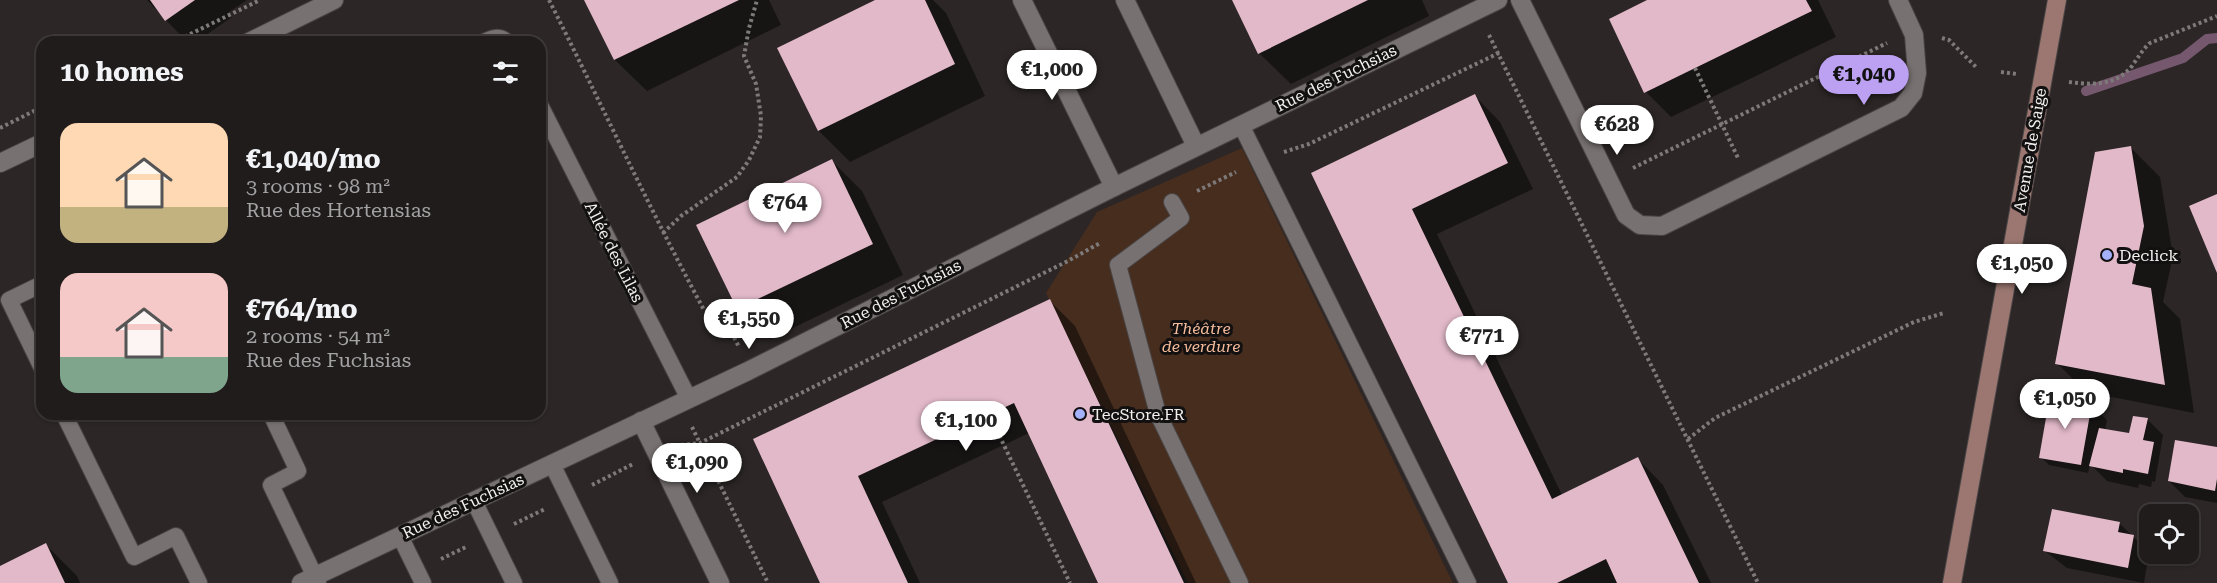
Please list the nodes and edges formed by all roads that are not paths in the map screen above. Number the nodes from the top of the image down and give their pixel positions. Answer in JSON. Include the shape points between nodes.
{"nodes":[{"id":1,"x":334,"y":0,"type":"edge"},
{"id":2,"x":1022,"y":0,"type":"edge"},
{"id":3,"x":1125,"y":0,"type":"edge"},
{"id":4,"x":1498,"y":0,"type":"edge"},
{"id":5,"x":1520,"y":0,"type":"edge"},
{"id":6,"x":1898,"y":0,"type":"edge"},
{"id":7,"x":2057,"y":0,"type":"edge"},
{"id":8,"x":261,"y":36,"type":"edge"},
{"id":9,"x":546,"y":117,"type":"edge"},
{"id":10,"x":1241,"y":124,"type":"junction"},
{"id":11,"x":36,"y":146,"type":"edge"},
{"id":12,"x":1196,"y":147,"type":"junction"},
{"id":13,"x":0,"y":163,"type":"edge"},
{"id":14,"x":1114,"y":187,"type":"junction"},
{"id":15,"x":1172,"y":202,"type":"dead end"},
{"id":16,"x":36,"y":287,"type":"edge"},
{"id":17,"x":36,"y":356,"type":"edge"},
{"id":18,"x":685,"y":401,"type":"junction"},
{"id":19,"x":67,"y":420,"type":"edge"},
{"id":20,"x":274,"y":420,"type":"edge"},
{"id":21,"x":641,"y":421,"type":"junction"},
{"id":22,"x":552,"y":464,"type":"junction"},
{"id":23,"x":474,"y":501,"type":"junction"},
{"id":24,"x":400,"y":536,"type":"junction"},
{"id":25,"x":311,"y":581,"type":"edge"},
{"id":26,"x":199,"y":583,"type":"edge"},
{"id":27,"x":423,"y":583,"type":"edge"},
{"id":28,"x":514,"y":583,"type":"edge"},
{"id":29,"x":610,"y":583,"type":"edge"},
{"id":30,"x":720,"y":583,"type":"edge"},
{"id":31,"x":1240,"y":583,"type":"edge"},
{"id":32,"x":1467,"y":583,"type":"edge"},
{"id":33,"x":1952,"y":583,"type":"edge"}],
"edges":[{"from":1,"to":8,"type":"street"},
{"from":2,"to":14,"type":"street"},
{"from":3,"to":12,"type":"street"},
{"from":4,"to":10,"type":"street","name":"Rue des Fuchsias"},
{"from":5,"to":6,"type":"street","via":[[1626,215],[1640,225],[1662,226],[1901,108],[1913,93],[1917,73],[1912,30]]},
{"from":7,"to":33,"type":"street","name":"Avenue de Saige"},
{"from":9,"to":18,"type":"lane","name":"Allée des Lilas"},
{"from":10,"to":12,"type":"street","name":"Rue des Fuchsias"},
{"from":10,"to":32,"type":"lane"},
{"from":11,"to":13,"type":"street"},
{"from":12,"to":14,"type":"street","name":"Rue des Fuchsias"},
{"from":14,"to":18,"type":"street","name":"Rue des Fuchsias"},
{"from":15,"to":31,"type":"lane","via":[[1181,218],[1118,265],[1158,414]]},
{"from":16,"to":17,"type":"lane","via":[[9,300]]},
{"from":18,"to":21,"type":"street","name":"Rue des Fuchsias"},
{"from":19,"to":26,"type":"lane","via":[[134,557],[176,536]]},
{"from":20,"to":25,"type":"lane","via":[[298,471],[271,485]]},
{"from":21,"to":22,"type":"street","name":"Rue des Fuchsias"},
{"from":21,"to":30,"type":"street"},
{"from":22,"to":23,"type":"street","name":"Rue des Fuchsias"},
{"from":22,"to":29,"type":"lane"},
{"from":23,"to":24,"type":"street","name":"Rue des Fuchsias"},
{"from":23,"to":28,"type":"lane"},
{"from":24,"to":25,"type":"street","name":"Rue des Fuchsias"},
{"from":24,"to":27,"type":"lane"}]}
